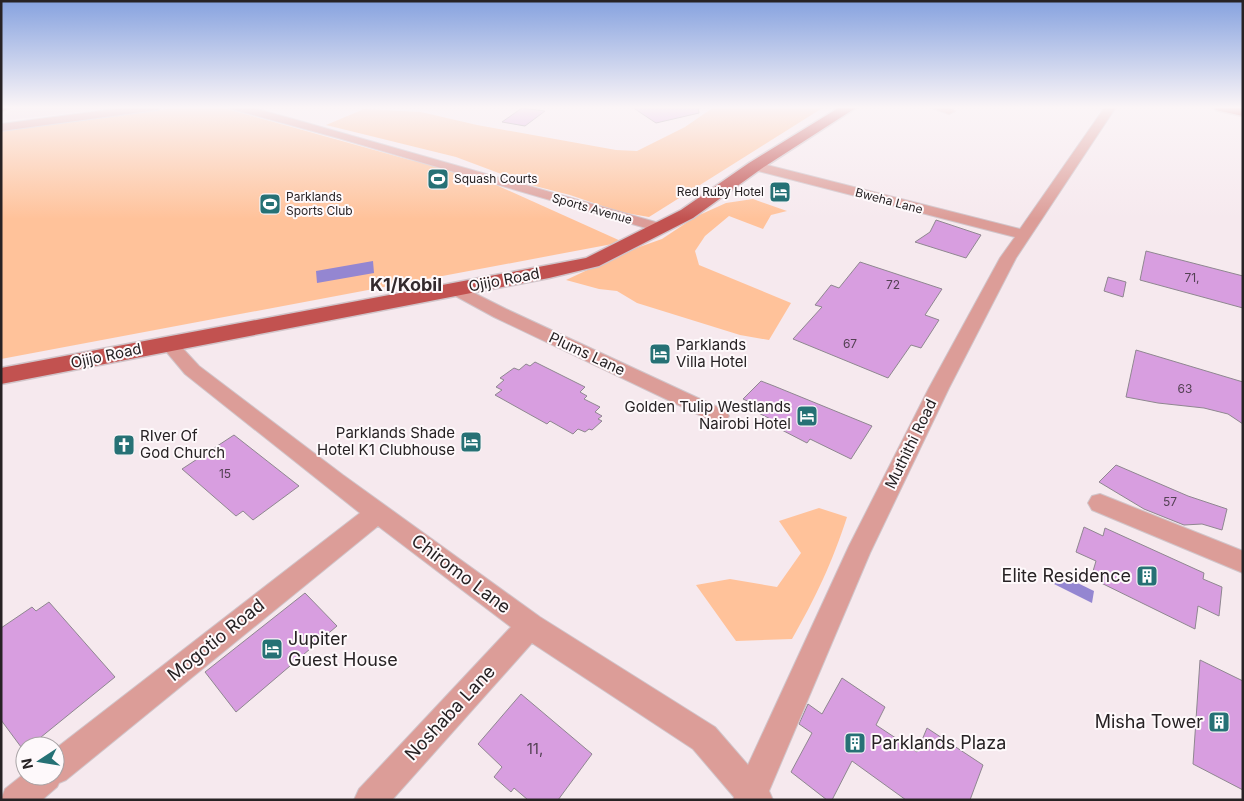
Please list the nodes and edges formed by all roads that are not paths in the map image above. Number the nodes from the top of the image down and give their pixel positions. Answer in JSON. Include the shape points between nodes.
{"nodes":[{"id":1,"x":371,"y":144,"type":"edge"},
{"id":2,"x":790,"y":144,"type":"edge"},
{"id":3,"x":1086,"y":144,"type":"edge"},
{"id":4,"x":755,"y":166,"type":"junction"},
{"id":5,"x":661,"y":228,"type":"junction"},
{"id":6,"x":1024,"y":235,"type":"junction"},
{"id":7,"x":456,"y":289,"type":"junction"},
{"id":8,"x":168,"y":343,"type":"junction"},
{"id":9,"x":1,"y":376,"type":"edge"},
{"id":10,"x":719,"y":416,"type":"dead end"},
{"id":11,"x":1100,"y":503,"type":"dead end"},
{"id":12,"x":378,"y":512,"type":"junction"},
{"id":13,"x":1243,"y":562,"type":"edge"},
{"id":14,"x":530,"y":626,"type":"junction"},
{"id":15,"x":65,"y":761,"type":"edge"},
{"id":16,"x":34,"y":786,"type":"edge"},
{"id":17,"x":752,"y":798,"type":"edge"},
{"id":18,"x":16,"y":800,"type":"edge"},
{"id":19,"x":370,"y":800,"type":"edge"}],
"edges":[{"from":1,"to":5,"type":"street","name":"Sports Avenue"},
{"from":2,"to":4,"type":"main road","name":"Ojijo Road"},
{"from":3,"to":6,"type":"street","name":"Muthithi Road"},
{"from":4,"to":5,"type":"main road","name":"Ojijo Road","via":[[687,214]]},
{"from":4,"to":6,"type":"street","name":"Bweha Lane"},
{"from":5,"to":7,"type":"main road","name":"Ojijo Road","via":[[592,262]]},
{"from":6,"to":17,"type":"street","name":"Muthithi Road","via":[[1003,266],[896,474]]},
{"from":7,"to":8,"type":"main road","name":"Ojijo Road"},
{"from":7,"to":10,"type":"street","name":"Plums Lane","via":[[500,314]]},
{"from":8,"to":9,"type":"main road","name":"Ojijo Road"},
{"from":8,"to":12,"type":"street","name":"Chiromo Lane","via":[[192,370]]},
{"from":11,"to":13,"type":"street"},
{"from":12,"to":14,"type":"street","name":"Chiromo Lane"},
{"from":12,"to":15,"type":"street","name":"Mogotio Road"},
{"from":14,"to":17,"type":"street","name":"Chiromo Lane","via":[[704,738]]},
{"from":14,"to":19,"type":"street","name":"Noshaba Lane"},
{"from":16,"to":18,"type":"street"}]}
